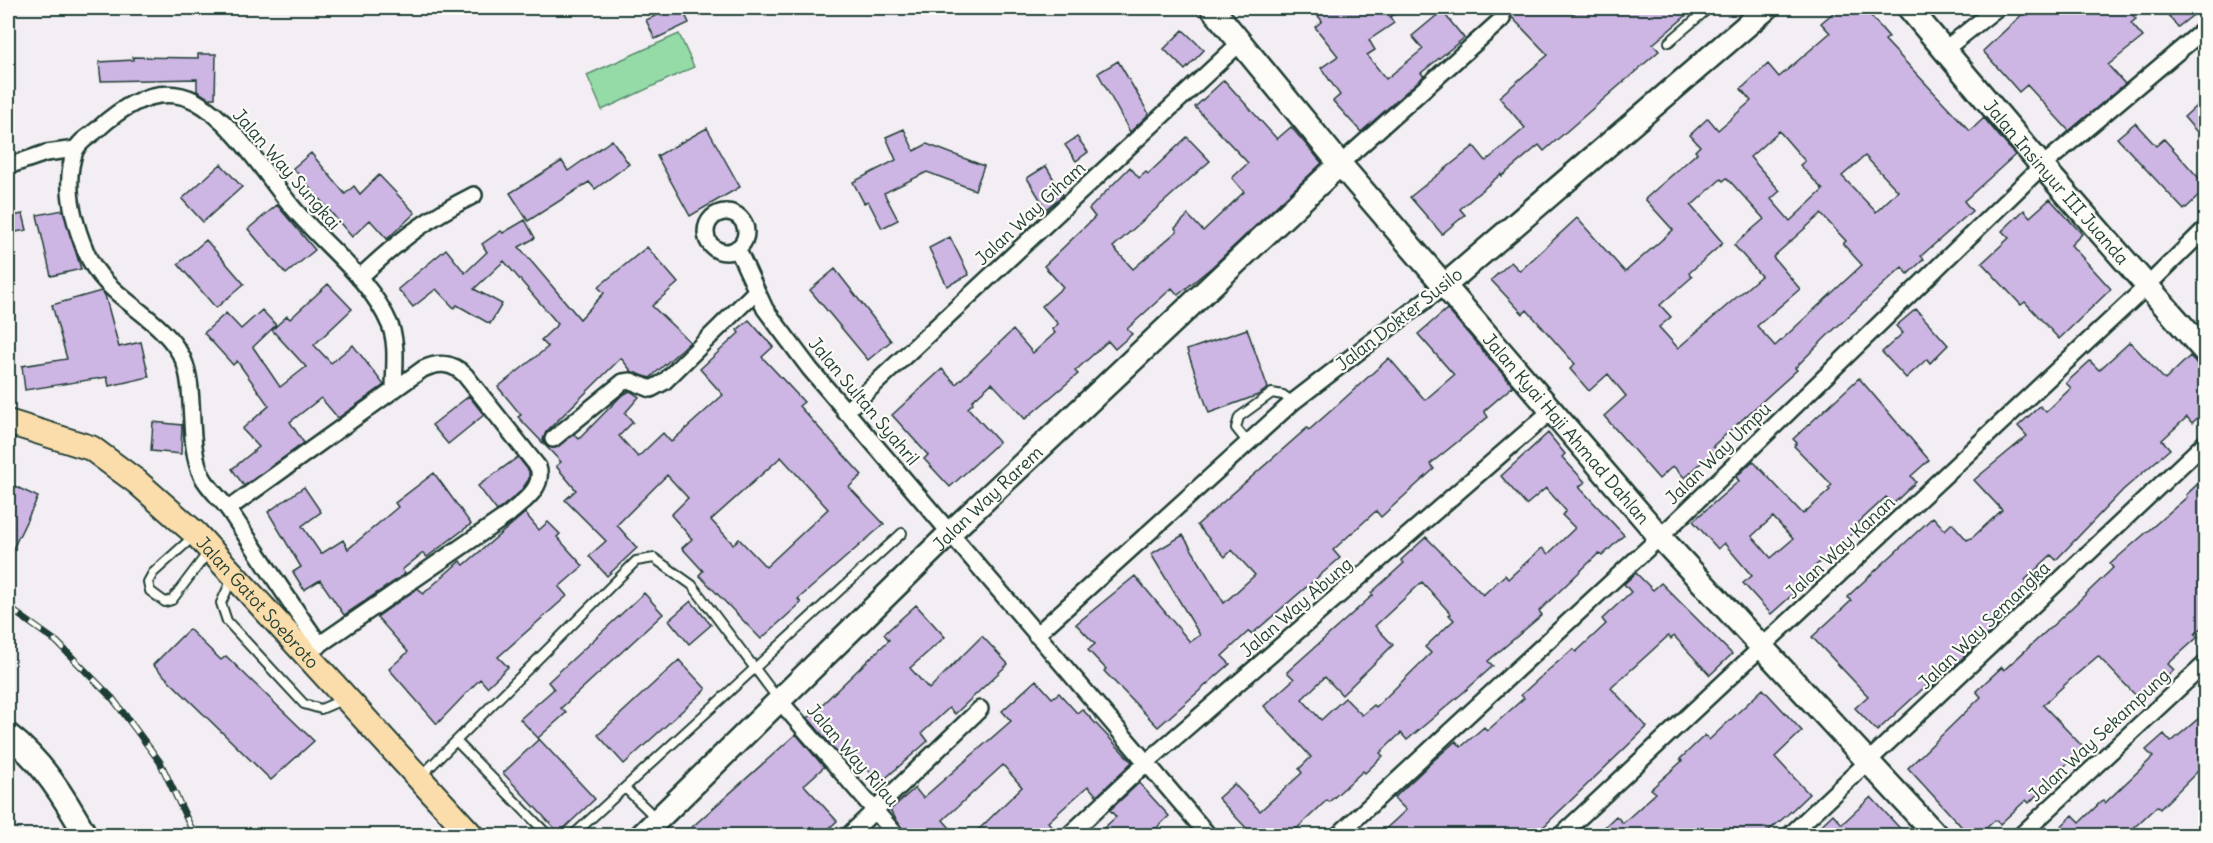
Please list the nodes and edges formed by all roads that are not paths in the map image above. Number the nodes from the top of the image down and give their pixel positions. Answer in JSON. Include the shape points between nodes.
{"nodes":[{"id":1,"x":1212,"y":8,"type":"edge"},
{"id":2,"x":1709,"y":8,"type":"edge"},
{"id":3,"x":1767,"y":8,"type":"edge"},
{"id":4,"x":1910,"y":8,"type":"edge"},
{"id":5,"x":1997,"y":8,"type":"edge"},
{"id":6,"x":1502,"y":20,"type":"dead end"},
{"id":7,"x":2205,"y":28,"type":"edge"},
{"id":8,"x":1242,"y":41,"type":"junction"},
{"id":9,"x":1669,"y":42,"type":"dead end"},
{"id":10,"x":1944,"y":50,"type":"junction"},
{"id":11,"x":76,"y":149,"type":"junction"},
{"id":12,"x":1340,"y":164,"type":"junction"},
{"id":13,"x":8,"y":166,"type":"edge"},
{"id":14,"x":2042,"y":166,"type":"junction"},
{"id":15,"x":474,"y":195,"type":"dead end"},
{"id":16,"x":2205,"y":228,"type":"edge"},
{"id":17,"x":737,"y":248,"type":"dead end"},
{"id":18,"x":359,"y":278,"type":"junction"},
{"id":19,"x":1444,"y":286,"type":"junction"},
{"id":20,"x":2146,"y":286,"type":"junction"},
{"id":21,"x":756,"y":291,"type":"junction"},
{"id":22,"x":2205,"y":353,"type":"edge"},
{"id":23,"x":394,"y":390,"type":"junction"},
{"id":24,"x":1293,"y":402,"type":"junction"},
{"id":25,"x":1551,"y":411,"type":"junction"},
{"id":26,"x":845,"y":412,"type":"junction"},
{"id":27,"x":8,"y":422,"type":"edge"},
{"id":28,"x":553,"y":439,"type":"dead end"},
{"id":29,"x":2205,"y":442,"type":"edge"},
{"id":30,"x":1248,"y":443,"type":"junction"},
{"id":31,"x":228,"y":509,"type":"junction"},
{"id":32,"x":951,"y":532,"type":"junction"},
{"id":33,"x":902,"y":533,"type":"dead end"},
{"id":34,"x":1659,"y":537,"type":"junction"},
{"id":35,"x":203,"y":542,"type":"junction"},
{"id":36,"x":234,"y":575,"type":"junction"},
{"id":37,"x":1036,"y":635,"type":"junction"},
{"id":38,"x":1763,"y":646,"type":"junction"},
{"id":39,"x":313,"y":649,"type":"junction"},
{"id":40,"x":2205,"y":663,"type":"edge"},
{"id":41,"x":755,"y":668,"type":"junction"},
{"id":42,"x":346,"y":698,"type":"junction"},
{"id":43,"x":779,"y":700,"type":"junction"},
{"id":44,"x":980,"y":709,"type":"dead end"},
{"id":45,"x":8,"y":735,"type":"edge"},
{"id":46,"x":456,"y":741,"type":"junction"},
{"id":47,"x":1869,"y":761,"type":"junction"},
{"id":48,"x":1147,"y":762,"type":"junction"},
{"id":49,"x":419,"y":778,"type":"junction"},
{"id":50,"x":625,"y":788,"type":"junction"},
{"id":51,"x":874,"y":810,"type":"junction"},
{"id":52,"x":657,"y":819,"type":"junction"},
{"id":53,"x":86,"y":836,"type":"edge"},
{"id":54,"x":472,"y":836,"type":"edge"},
{"id":55,"x":549,"y":836,"type":"edge"},
{"id":56,"x":572,"y":836,"type":"edge"},
{"id":57,"x":641,"y":836,"type":"edge"},
{"id":58,"x":848,"y":836,"type":"edge"},
{"id":59,"x":897,"y":836,"type":"edge"},
{"id":60,"x":1068,"y":836,"type":"edge"},
{"id":61,"x":1209,"y":836,"type":"edge"},
{"id":62,"x":1337,"y":836,"type":"edge"},
{"id":63,"x":1560,"y":836,"type":"edge"},
{"id":64,"x":1789,"y":836,"type":"edge"},
{"id":65,"x":1937,"y":836,"type":"edge"},
{"id":66,"x":2020,"y":836,"type":"edge"}],
"edges":[{"from":1,"to":8,"type":"main road","name":"Jalan Kyai Haji Ahmad Dahlan"},
{"from":2,"to":9,"type":"lane"},
{"from":3,"to":19,"type":"main road","name":"Jalan Dokter Susilo"},
{"from":4,"to":10,"type":"main road","name":"Jalan Insinyur III Juanda"},
{"from":5,"to":10,"type":"street"},
{"from":6,"to":12,"type":"street"},
{"from":7,"to":14,"type":"street","name":"Jalan Way Umpu"},
{"from":8,"to":12,"type":"main road","name":"Jalan Kyai Haji Ahmad Dahlan"},
{"from":8,"to":26,"type":"street","name":"Jalan Way Giham"},
{"from":10,"to":14,"type":"main road","name":"Jalan Insinyur III Juanda"},
{"from":11,"to":13,"type":"street","via":[[46,153]]},
{"from":11,"to":18,"type":"street","name":"Jalan Way Sungkai","via":[[128,105],[153,96],[178,95],[196,102],[250,152],[295,211]]},
{"from":11,"to":31,"type":"street","via":[[69,182],[71,204],[86,252],[114,291],[176,346],[184,362],[202,476]]},
{"from":12,"to":19,"type":"main road","name":"Jalan Kyai Haji Ahmad Dahlan"},
{"from":12,"to":32,"type":"main road","name":"Jalan Way Rarem"},
{"from":14,"to":20,"type":"main road","name":"Jalan Insinyur III Juanda"},
{"from":14,"to":34,"type":"street","name":"Jalan Way Umpu"},
{"from":15,"to":18,"type":"street","via":[[433,215]]},
{"from":16,"to":20,"type":"street","name":"Jalan Way Kanan"},
{"from":17,"to":21,"type":"street","name":"Jalan Sultan Syahril"},
{"from":18,"to":23,"type":"street","name":"Jalan Way Sungkai","via":[[392,329]]},
{"from":19,"to":24,"type":"street","name":"Jalan Dokter Susilo"},
{"from":19,"to":25,"type":"main road","name":"Jalan Kyai Haji Ahmad Dahlan"},
{"from":20,"to":22,"type":"main road","name":"Jalan Insinyur III Juanda"},
{"from":20,"to":38,"type":"street","name":"Jalan Way Kanan"},
{"from":21,"to":26,"type":"street","name":"Jalan Sultan Syahril","via":[[786,339]]},
{"from":21,"to":28,"type":"street","via":[[664,382],[651,389],[623,382]]},
{"from":23,"to":31,"type":"street"},
{"from":23,"to":39,"type":"street","via":[[423,369],[451,364],[465,375],[534,462],[540,479],[509,514]]},
{"from":24,"to":30,"type":"street","name":"Jalan Dokter Susilo"},
{"from":24,"to":30,"type":"lane","via":[[1272,393],[1239,417],[1236,428]]},
{"from":25,"to":34,"type":"main road","name":"Jalan Kyai Haji Ahmad Dahlan"},
{"from":25,"to":48,"type":"street","name":"Jalan Way Abung"},
{"from":26,"to":32,"type":"street","name":"Jalan Sultan Syahril"},
{"from":27,"to":35,"type":"main road","name":"Jalan Gatot Soebroto","via":[[91,448],[137,482]]},
{"from":29,"to":47,"type":"street","name":"Jalan Way Semangka"},
{"from":30,"to":37,"type":"street","name":"Jalan Dokter Susilo"},
{"from":31,"to":39,"type":"street"},
{"from":32,"to":37,"type":"street","name":"Jalan Sultan Syahril"},
{"from":32,"to":43,"type":"main road","name":"Jalan Way Rarem"},
{"from":33,"to":41,"type":"lane"},
{"from":34,"to":38,"type":"main road","name":"Jalan Kyai Haji Ahmad Dahlan"},
{"from":34,"to":62,"type":"street","name":"Jalan Way Umpu"},
{"from":35,"to":35,"type":"lane","via":[[172,600],[165,602],[150,591],[148,582],[153,573]]},
{"from":35,"to":36,"type":"main road","name":"Jalan Gatot Soebroto"},
{"from":36,"to":39,"type":"main road","name":"Jalan Gatot Soebroto"},
{"from":36,"to":42,"type":"lane","via":[[221,603],[227,621],[304,704],[321,709]]},
{"from":37,"to":48,"type":"street","name":"Jalan Sultan Syahril"},
{"from":38,"to":47,"type":"main road","name":"Jalan Kyai Haji Ahmad Dahlan"},
{"from":38,"to":63,"type":"street","name":"Jalan Way Kanan"},
{"from":39,"to":42,"type":"main road","name":"Jalan Gatot Soebroto"},
{"from":40,"to":66,"type":"street","name":"Jalan Way Sekampung"},
{"from":41,"to":43,"type":"lane"},
{"from":41,"to":46,"type":"lane","via":[[692,585],[654,558],[636,561]]},
{"from":41,"to":50,"type":"lane"},
{"from":42,"to":49,"type":"main road","name":"Jalan Gatot Soebroto"},
{"from":43,"to":51,"type":"street","name":"Jalan Way Rilau"},
{"from":43,"to":52,"type":"main road","name":"Jalan Way Rarem"},
{"from":44,"to":51,"type":"street"},
{"from":45,"to":53,"type":"main road","via":[[48,775]]},
{"from":46,"to":49,"type":"lane"},
{"from":46,"to":55,"type":"lane"},
{"from":47,"to":64,"type":"street","name":"Jalan Way Semangka"},
{"from":47,"to":65,"type":"main road","name":"Jalan Kyai Haji Ahmad Dahlan"},
{"from":48,"to":60,"type":"street","name":"Jalan Way Abung"},
{"from":48,"to":61,"type":"street","name":"Jalan Sultan Syahril"},
{"from":49,"to":54,"type":"main road","name":"Jalan Gatot Soebroto"},
{"from":50,"to":52,"type":"lane"},
{"from":50,"to":56,"type":"lane"},
{"from":51,"to":58,"type":"street"},
{"from":51,"to":59,"type":"street","name":"Jalan Way Rilau"},
{"from":52,"to":57,"type":"main road","name":"Jalan Way Rarem"}]}
